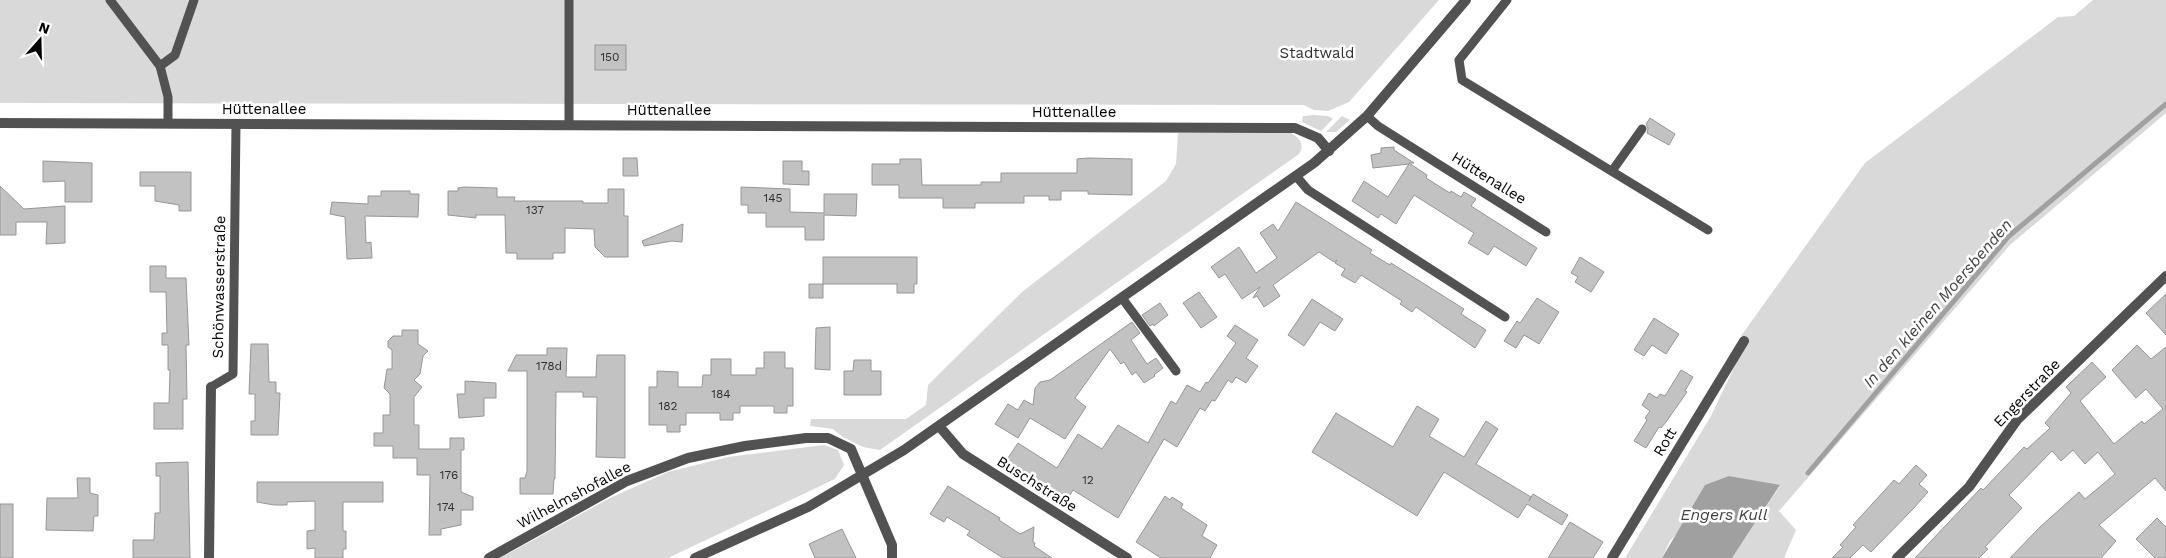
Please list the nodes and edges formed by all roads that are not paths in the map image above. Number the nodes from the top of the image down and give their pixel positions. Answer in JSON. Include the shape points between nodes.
{"nodes":[{"id":1,"x":110,"y":0,"type":"edge"},
{"id":2,"x":194,"y":0,"type":"edge"},
{"id":3,"x":569,"y":0,"type":"edge"},
{"id":4,"x":1466,"y":0,"type":"edge"},
{"id":5,"x":1507,"y":0,"type":"edge"},
{"id":6,"x":160,"y":66,"type":"junction"},
{"id":7,"x":1367,"y":116,"type":"junction"},
{"id":8,"x":0,"y":123,"type":"edge"},
{"id":9,"x":168,"y":123,"type":"junction"},
{"id":10,"x":236,"y":124,"type":"junction"},
{"id":11,"x":569,"y":124,"type":"junction"},
{"id":12,"x":1642,"y":129,"type":"dead end"},
{"id":13,"x":1329,"y":151,"type":"junction"},
{"id":14,"x":1612,"y":171,"type":"junction"},
{"id":15,"x":1296,"y":176,"type":"junction"},
{"id":16,"x":1708,"y":230,"type":"dead end"},
{"id":17,"x":1546,"y":232,"type":"dead end"},
{"id":18,"x":2166,"y":276,"type":"edge"},
{"id":19,"x":1122,"y":298,"type":"junction"},
{"id":20,"x":1505,"y":317,"type":"dead end"},
{"id":21,"x":1744,"y":341,"type":"dead end"},
{"id":22,"x":1176,"y":371,"type":"dead end"},
{"id":23,"x":211,"y":387,"type":"joint"},
{"id":24,"x":938,"y":426,"type":"junction"},
{"id":25,"x":864,"y":476,"type":"junction"},
{"id":26,"x":209,"y":558,"type":"edge"},
{"id":27,"x":490,"y":558,"type":"edge"},
{"id":28,"x":695,"y":558,"type":"edge"},
{"id":29,"x":892,"y":558,"type":"edge"},
{"id":30,"x":1127,"y":558,"type":"edge"},
{"id":31,"x":1612,"y":558,"type":"edge"},
{"id":32,"x":1897,"y":558,"type":"edge"}],
"edges":[{"from":1,"to":6,"type":"lane"},
{"from":2,"to":6,"type":"lane","via":[[175,55]]},
{"from":3,"to":11,"type":"lane"},
{"from":4,"to":7,"type":"street"},
{"from":5,"to":14,"type":"lane","via":[[1459,60],[1462,80]]},
{"from":6,"to":9,"type":"lane","via":[[168,97]]},
{"from":7,"to":13,"type":"street"},
{"from":7,"to":17,"type":"lane","name":"Hüttenallee"},
{"from":8,"to":9,"type":"street","name":"Hüttenallee"},
{"from":9,"to":10,"type":"street","name":"Hüttenallee"},
{"from":10,"to":11,"type":"street","name":"Hüttenallee"},
{"from":10,"to":23,"type":"lane","name":"Schönwasserstraße","via":[[233,374]]},
{"from":11,"to":13,"type":"street","name":"Hüttenallee","via":[[1295,128],[1318,138]]},
{"from":12,"to":14,"type":"lane"},
{"from":13,"to":15,"type":"street"},
{"from":14,"to":16,"type":"lane"},
{"from":15,"to":19,"type":"street"},
{"from":15,"to":20,"type":"lane","via":[[1308,190]]},
{"from":18,"to":32,"type":"street","name":"Engerstraße","via":[[2017,420],[1969,486]]},
{"from":19,"to":22,"type":"lane"},
{"from":19,"to":24,"type":"street"},
{"from":21,"to":31,"type":"street","name":"Rott"},
{"from":23,"to":26,"type":"street","name":"Schönwasserstraße"},
{"from":24,"to":25,"type":"street"},
{"from":24,"to":30,"type":"street","name":"Buschstraße","via":[[963,454]]},
{"from":25,"to":27,"type":"street","name":"Wilhelmshofallee","via":[[851,449],[828,438],[745,446],[688,458],[627,481]]},
{"from":25,"to":28,"type":"street","via":[[808,507]]},
{"from":25,"to":29,"type":"street","name":"Wilhelmshofallee","via":[[892,545]]}]}
